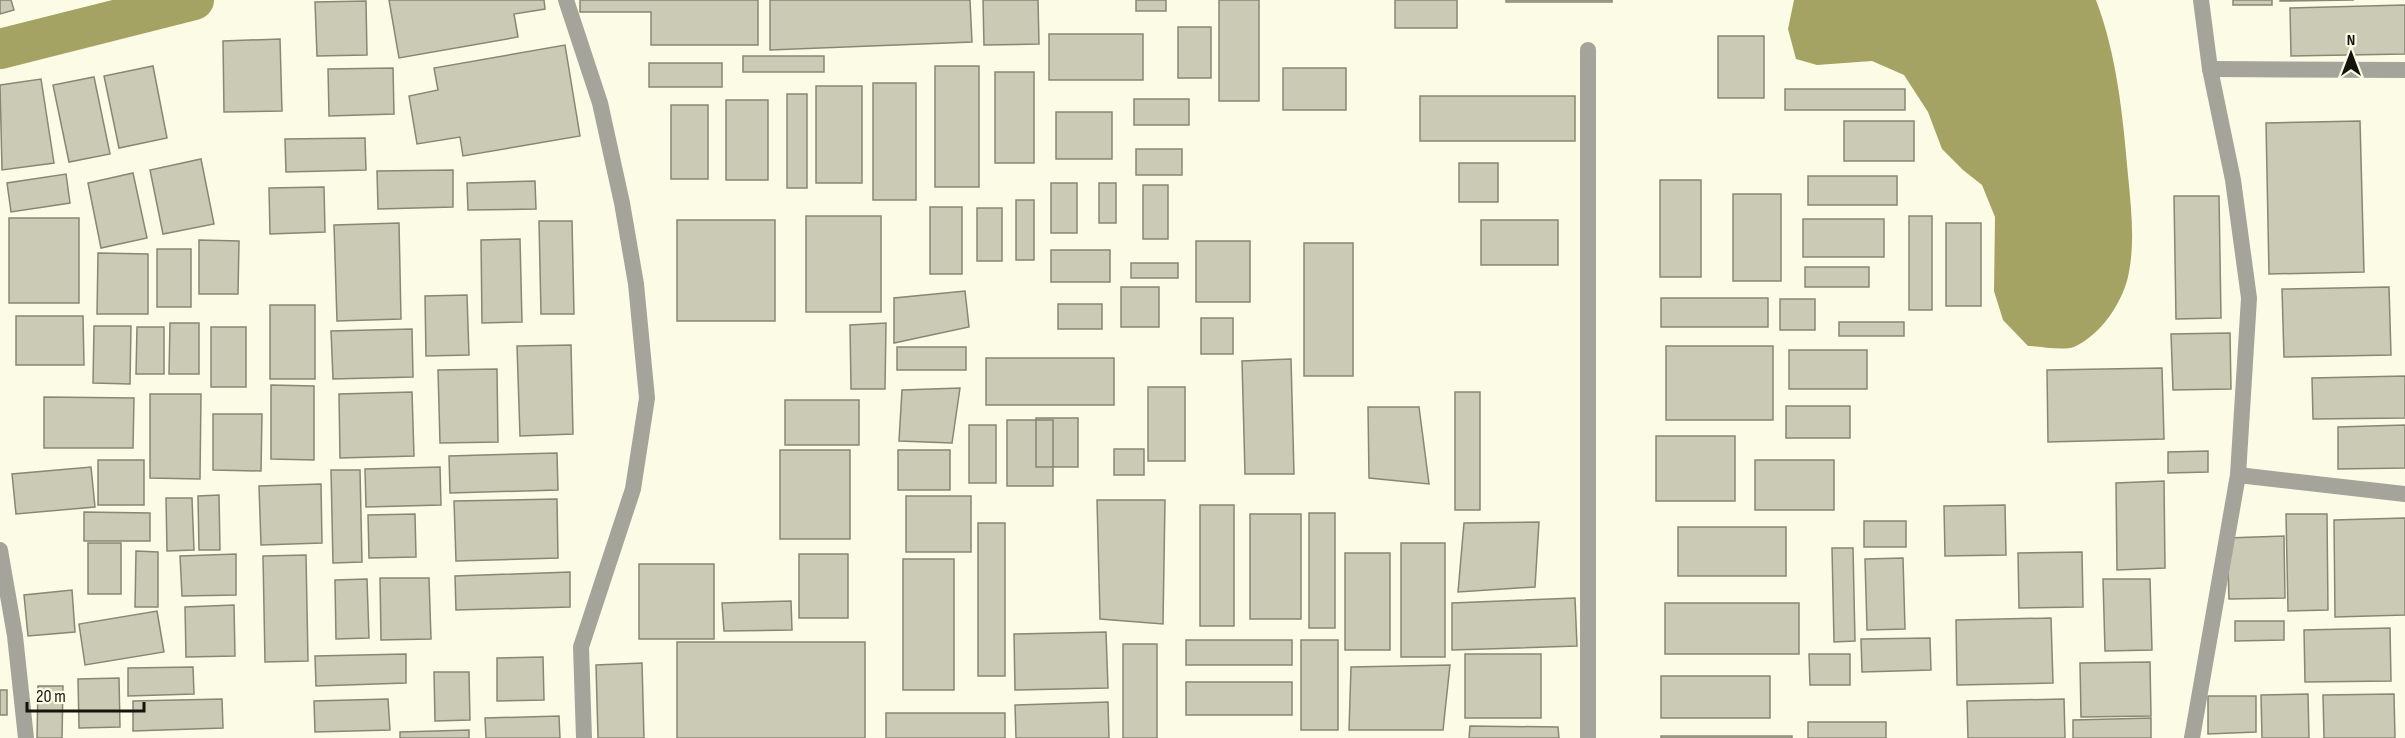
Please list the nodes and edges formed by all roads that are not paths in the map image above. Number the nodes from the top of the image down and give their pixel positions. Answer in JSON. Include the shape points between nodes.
{"nodes":[{"id":1,"x":566,"y":0,"type":"edge"},
{"id":2,"x":2201,"y":0,"type":"edge"},
{"id":3,"x":1588,"y":50,"type":"dead end"},
{"id":4,"x":2210,"y":69,"type":"junction"},
{"id":5,"x":2404,"y":70,"type":"edge"},
{"id":6,"x":2238,"y":475,"type":"junction"},
{"id":7,"x":2398,"y":493,"type":"edge"},
{"id":8,"x":0,"y":550,"type":"edge"},
{"id":9,"x":26,"y":738,"type":"edge"},
{"id":10,"x":584,"y":738,"type":"edge"},
{"id":11,"x":1588,"y":738,"type":"edge"},
{"id":12,"x":2192,"y":738,"type":"edge"}],
"edges":[{"from":1,"to":10,"type":"street","via":[[600,103],[622,203],[636,284],[647,398],[633,489],[581,647]]},
{"from":2,"to":4,"type":"street"},
{"from":3,"to":11,"type":"street"},
{"from":4,"to":5,"type":"street"},
{"from":4,"to":6,"type":"street","via":[[2233,180],[2249,298]]},
{"from":6,"to":7,"type":"street"},
{"from":6,"to":12,"type":"street"},
{"from":8,"to":9,"type":"street","via":[[15,636]]}]}
